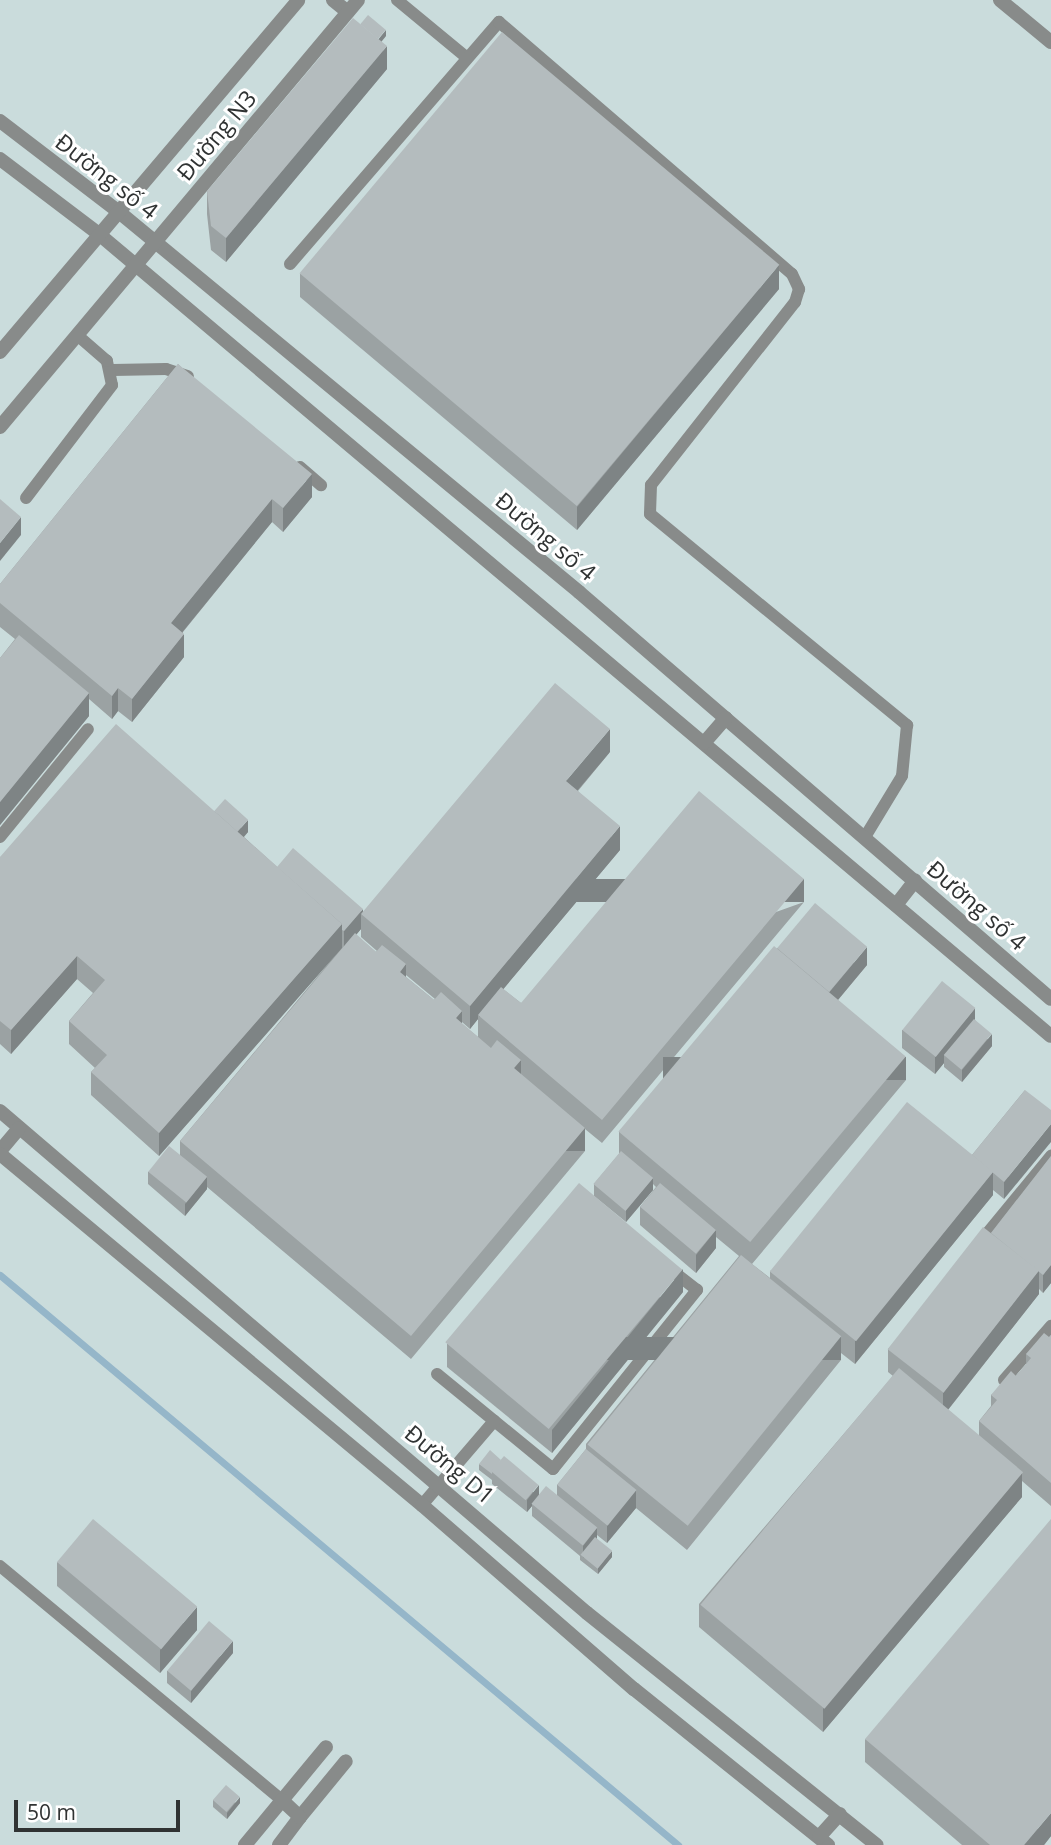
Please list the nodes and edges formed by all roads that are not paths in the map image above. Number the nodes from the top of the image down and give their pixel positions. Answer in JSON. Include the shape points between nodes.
{"nodes":[{"id":1,"x":298,"y":0,"type":"edge"},
{"id":2,"x":333,"y":0,"type":"edge"},
{"id":3,"x":358,"y":0,"type":"edge"},
{"id":4,"x":397,"y":0,"type":"edge"},
{"id":5,"x":1000,"y":0,"type":"edge"},
{"id":6,"x":348,"y":12,"type":"junction"},
{"id":7,"x":1051,"y":42,"type":"edge"},
{"id":8,"x":466,"y":57,"type":"junction"},
{"id":9,"x":0,"y":121,"type":"edge"},
{"id":10,"x":0,"y":159,"type":"edge"},
{"id":11,"x":119,"y":212,"type":"junction"},
{"id":12,"x":100,"y":235,"type":"junction"},
{"id":13,"x":155,"y":243,"type":"junction"},
{"id":14,"x":290,"y":264,"type":"dead end"},
{"id":15,"x":135,"y":266,"type":"junction"},
{"id":16,"x":78,"y":335,"type":"junction"},
{"id":17,"x":0,"y":352,"type":"edge"},
{"id":18,"x":113,"y":370,"type":"junction"},
{"id":19,"x":197,"y":384,"type":"edge"},
{"id":20,"x":0,"y":427,"type":"edge"},
{"id":21,"x":290,"y":460,"type":"edge"},
{"id":22,"x":321,"y":485,"type":"dead end"},
{"id":23,"x":26,"y":498,"type":"dead end"},
{"id":24,"x":726,"y":718,"type":"junction"},
{"id":25,"x":88,"y":729,"type":"dead end"},
{"id":26,"x":704,"y":743,"type":"junction"},
{"id":27,"x":0,"y":837,"type":"edge"},
{"id":28,"x":865,"y":837,"type":"junction"},
{"id":29,"x":915,"y":881,"type":"junction"},
{"id":30,"x":896,"y":905,"type":"junction"},
{"id":31,"x":1051,"y":999,"type":"edge"},
{"id":32,"x":1051,"y":1036,"type":"edge"},
{"id":33,"x":0,"y":1111,"type":"edge"},
{"id":34,"x":19,"y":1128,"type":"junction"},
{"id":35,"x":0,"y":1152,"type":"edge"},
{"id":36,"x":1051,"y":1156,"type":"edge"},
{"id":37,"x":974,"y":1250,"type":"edge"},
{"id":38,"x":655,"y":1257,"type":"edge"},
{"id":39,"x":1051,"y":1326,"type":"edge"},
{"id":40,"x":437,"y":1374,"type":"dead end"},
{"id":41,"x":1004,"y":1380,"type":"edge"},
{"id":42,"x":494,"y":1421,"type":"junction"},
{"id":43,"x":440,"y":1486,"type":"junction"},
{"id":44,"x":422,"y":1505,"type":"junction"},
{"id":45,"x":0,"y":1566,"type":"edge"},
{"id":46,"x":326,"y":1747,"type":"dead end"},
{"id":47,"x":346,"y":1761,"type":"dead end"},
{"id":48,"x":282,"y":1800,"type":"junction"},
{"id":49,"x":840,"y":1814,"type":"junction"},
{"id":50,"x":300,"y":1817,"type":"junction"},
{"id":51,"x":823,"y":1841,"type":"edge"},
{"id":52,"x":245,"y":1845,"type":"edge"},
{"id":53,"x":279,"y":1845,"type":"edge"},
{"id":54,"x":877,"y":1845,"type":"edge"}],
"edges":[{"from":1,"to":11,"type":"street","name":"Đường N3"},
{"from":2,"to":6,"type":"street"},
{"from":3,"to":6,"type":"street","name":"Đường N3"},
{"from":4,"to":8,"type":"lane"},
{"from":5,"to":7,"type":"street"},
{"from":6,"to":13,"type":"street","name":"Đường N3"},
{"from":8,"to":14,"type":"lane"},
{"from":8,"to":28,"type":"lane","via":[[499,22],[792,274],[799,289],[795,302],[651,485],[650,514],[907,725],[902,776]]},
{"from":9,"to":11,"type":"street","name":"Đường số 4"},
{"from":10,"to":12,"type":"street"},
{"from":11,"to":12,"type":"street","name":"Đường N3"},
{"from":11,"to":13,"type":"street","name":"Đường số 4"},
{"from":12,"to":15,"type":"street"},
{"from":12,"to":17,"type":"street","name":"Đường N3"},
{"from":13,"to":15,"type":"street","name":"Đường N3"},
{"from":13,"to":24,"type":"street","name":"Đường số 4"},
{"from":15,"to":16,"type":"street","name":"Đường N3"},
{"from":15,"to":26,"type":"street"},
{"from":16,"to":18,"type":"lane"},
{"from":16,"to":20,"type":"street","name":"Đường N3"},
{"from":18,"to":19,"type":"lane","via":[[166,369]]},
{"from":18,"to":23,"type":"lane","via":[[112,385]]},
{"from":21,"to":22,"type":"lane"},
{"from":24,"to":26,"type":"street"},
{"from":24,"to":28,"type":"street","name":"Đường số 4"},
{"from":25,"to":27,"type":"lane"},
{"from":26,"to":30,"type":"street"},
{"from":28,"to":29,"type":"street","name":"Đường số 4"},
{"from":29,"to":30,"type":"street"},
{"from":29,"to":31,"type":"street","name":"Đường số 4"},
{"from":30,"to":32,"type":"street"},
{"from":33,"to":34,"type":"street","name":"Đường D1"},
{"from":34,"to":35,"type":"street"},
{"from":34,"to":43,"type":"street","name":"Đường D1"},
{"from":35,"to":44,"type":"street"},
{"from":36,"to":37,"type":"lane"},
{"from":38,"to":42,"type":"lane","via":[[697,1290],[553,1469]]},
{"from":39,"to":41,"type":"lane"},
{"from":40,"to":42,"type":"lane"},
{"from":42,"to":43,"type":"lane"},
{"from":43,"to":44,"type":"lane"},
{"from":43,"to":49,"type":"street","name":"Đường D1","via":[[587,1613]]},
{"from":44,"to":51,"type":"street","via":[[634,1689]]},
{"from":45,"to":48,"type":"lane"},
{"from":46,"to":48,"type":"street"},
{"from":47,"to":50,"type":"street"},
{"from":48,"to":50,"type":"street"},
{"from":48,"to":52,"type":"street"},
{"from":49,"to":51,"type":"street"},
{"from":49,"to":54,"type":"street","name":"Đường D1"},
{"from":50,"to":53,"type":"street"}]}
